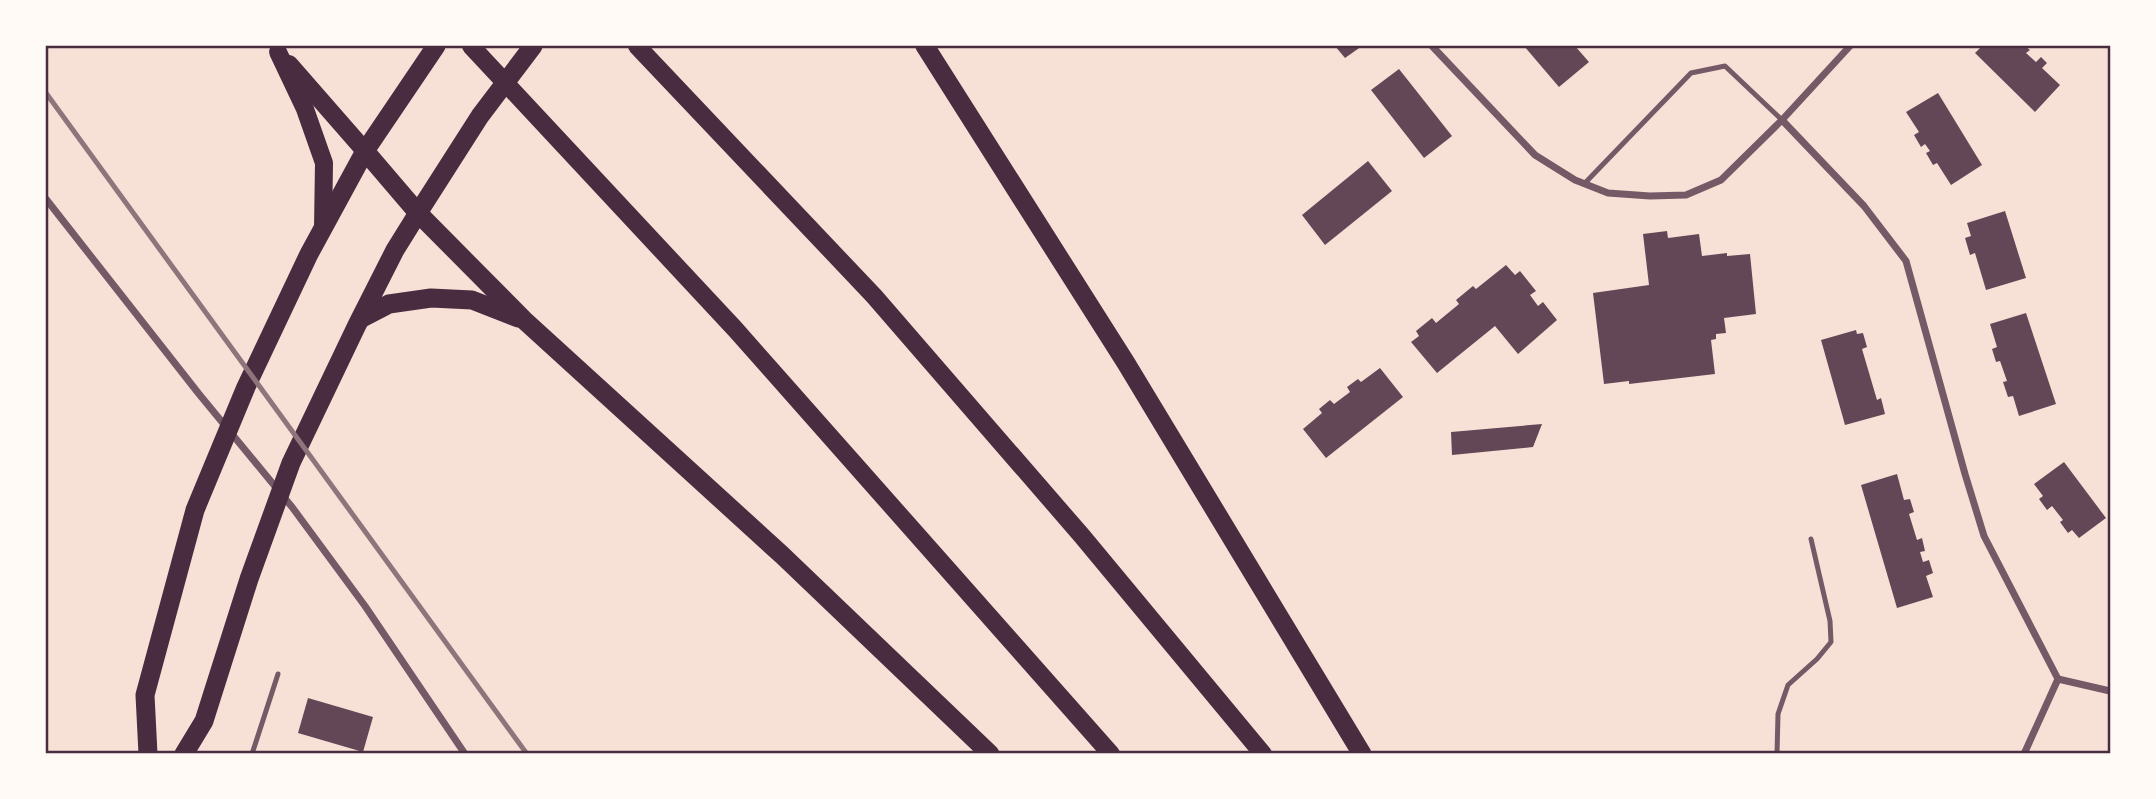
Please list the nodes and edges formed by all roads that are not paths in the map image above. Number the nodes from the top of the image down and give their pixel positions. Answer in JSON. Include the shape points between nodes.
{"nodes":[{"id":1,"x":436,"y":46,"type":"edge"},
{"id":2,"x":471,"y":46,"type":"edge"},
{"id":3,"x":533,"y":46,"type":"edge"},
{"id":4,"x":637,"y":46,"type":"edge"},
{"id":5,"x":925,"y":46,"type":"edge"},
{"id":6,"x":1432,"y":46,"type":"edge"},
{"id":7,"x":1850,"y":46,"type":"edge"},
{"id":8,"x":276,"y":49,"type":"edge"},
{"id":9,"x":1782,"y":120,"type":"junction"},
{"id":10,"x":365,"y":151,"type":"junction"},
{"id":11,"x":1584,"y":184,"type":"junction"},
{"id":12,"x":46,"y":199,"type":"edge"},
{"id":13,"x":418,"y":213,"type":"junction"},
{"id":14,"x":323,"y":228,"type":"junction"},
{"id":15,"x":524,"y":320,"type":"junction"},
{"id":16,"x":359,"y":321,"type":"junction"},
{"id":17,"x":1811,"y":539,"type":"dead end"},
{"id":18,"x":278,"y":674,"type":"dead end"},
{"id":19,"x":2058,"y":680,"type":"junction"},
{"id":20,"x":2110,"y":691,"type":"edge"},
{"id":21,"x":148,"y":754,"type":"edge"},
{"id":22,"x":184,"y":754,"type":"edge"},
{"id":23,"x":252,"y":754,"type":"edge"},
{"id":24,"x":465,"y":754,"type":"edge"},
{"id":25,"x":990,"y":754,"type":"edge"},
{"id":26,"x":1111,"y":754,"type":"edge"},
{"id":27,"x":1263,"y":754,"type":"edge"},
{"id":28,"x":1362,"y":754,"type":"edge"},
{"id":29,"x":1777,"y":754,"type":"edge"},
{"id":30,"x":2024,"y":754,"type":"edge"}],
"edges":[{"from":1,"to":10,"type":"highway"},
{"from":2,"to":26,"type":"main road","via":[[744,339]]},
{"from":3,"to":13,"type":"highway","via":[[480,116]]},
{"from":4,"to":27,"type":"main road","via":[[874,296]]},
{"from":5,"to":28,"type":"highway","via":[[1126,363]]},
{"from":6,"to":11,"type":"street","via":[[1535,155]]},
{"from":7,"to":9,"type":"street"},
{"from":8,"to":10,"type":"main road"},
{"from":8,"to":14,"type":"main road","via":[[324,163]]},
{"from":9,"to":11,"type":"street","via":[[1721,180],[1686,195],[1608,193]]},
{"from":9,"to":11,"type":"lane","via":[[1725,66],[1691,73]]},
{"from":9,"to":19,"type":"street","via":[[1864,206],[1906,261],[1984,536]]},
{"from":10,"to":13,"type":"highway"},
{"from":10,"to":14,"type":"highway"},
{"from":12,"to":24,"type":"street","via":[[292,507]]},
{"from":13,"to":15,"type":"highway"},
{"from":13,"to":16,"type":"highway"},
{"from":14,"to":21,"type":"highway","via":[[246,387],[195,510],[145,695]]},
{"from":15,"to":16,"type":"highway","via":[[472,300],[431,298],[389,304]]},
{"from":15,"to":25,"type":"highway","via":[[782,555]]},
{"from":16,"to":22,"type":"highway","via":[[291,463],[204,721]]},
{"from":17,"to":29,"type":"lane","via":[[1831,642],[1788,685],[1779,715]]},
{"from":18,"to":23,"type":"lane"},
{"from":19,"to":20,"type":"street"},
{"from":19,"to":30,"type":"street"}]}
